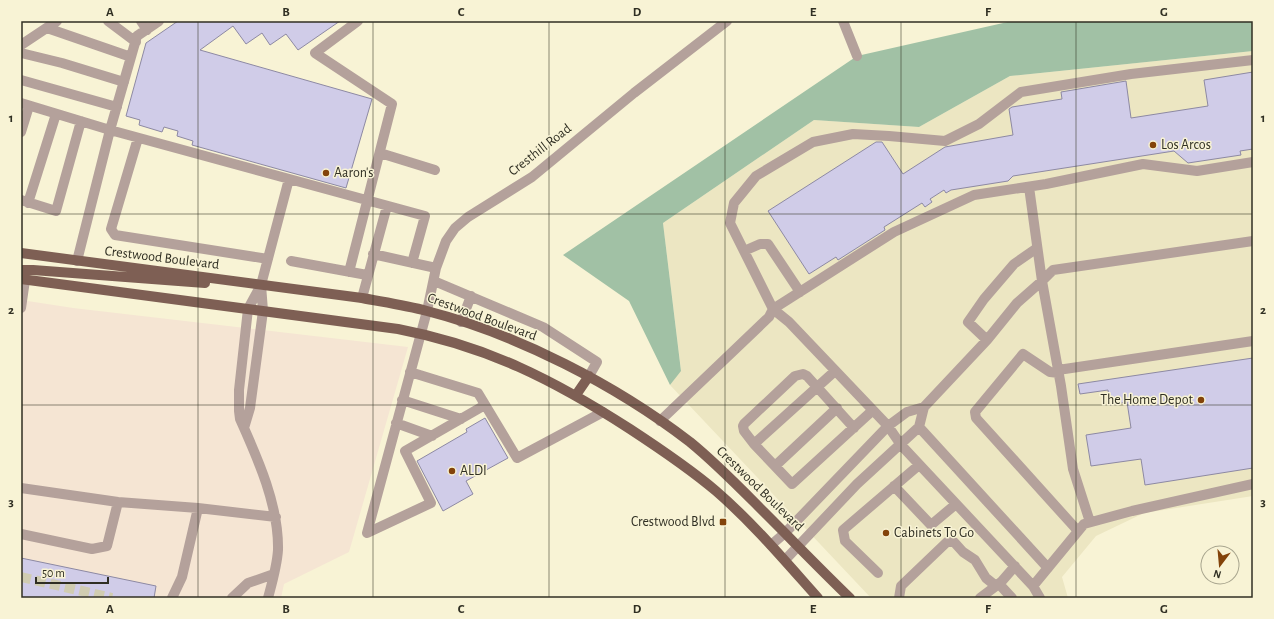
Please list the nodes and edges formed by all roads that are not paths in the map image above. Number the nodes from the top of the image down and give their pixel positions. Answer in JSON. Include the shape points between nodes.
{"nodes":[{"id":1,"x":57,"y":21,"type":"edge"},
{"id":2,"x":108,"y":21,"type":"edge"},
{"id":3,"x":141,"y":21,"type":"edge"},
{"id":4,"x":160,"y":21,"type":"edge"},
{"id":5,"x":358,"y":21,"type":"edge"},
{"id":6,"x":727,"y":21,"type":"edge"},
{"id":7,"x":843,"y":21,"type":"edge"},
{"id":8,"x":47,"y":28,"type":"junction"},
{"id":9,"x":147,"y":30,"type":"junction"},
{"id":10,"x":136,"y":42,"type":"junction"},
{"id":11,"x":21,"y":45,"type":"edge"},
{"id":12,"x":21,"y":53,"type":"edge"},
{"id":13,"x":857,"y":56,"type":"dead end"},
{"id":14,"x":131,"y":57,"type":"junction"},
{"id":15,"x":1253,"y":60,"type":"edge"},
{"id":16,"x":21,"y":80,"type":"edge"},
{"id":17,"x":124,"y":82,"type":"junction"},
{"id":18,"x":25,"y":105,"type":"edge"},
{"id":19,"x":117,"y":107,"type":"junction"},
{"id":20,"x":56,"y":114,"type":"junction"},
{"id":21,"x":81,"y":121,"type":"junction"},
{"id":22,"x":110,"y":130,"type":"junction"},
{"id":23,"x":21,"y":132,"type":"edge"},
{"id":24,"x":138,"y":138,"type":"junction"},
{"id":25,"x":380,"y":153,"type":"junction"},
{"id":26,"x":1253,"y":162,"type":"edge"},
{"id":27,"x":435,"y":170,"type":"dead end"},
{"id":28,"x":289,"y":179,"type":"junction"},
{"id":29,"x":1029,"y":187,"type":"junction"},
{"id":30,"x":367,"y":201,"type":"junction"},
{"id":31,"x":25,"y":202,"type":"edge"},
{"id":32,"x":388,"y":206,"type":"junction"},
{"id":33,"x":1253,"y":241,"type":"edge"},
{"id":34,"x":1037,"y":248,"type":"junction"},
{"id":35,"x":744,"y":252,"type":"junction"},
{"id":36,"x":21,"y":253,"type":"edge"},
{"id":37,"x":373,"y":254,"type":"junction"},
{"id":38,"x":268,"y":259,"type":"junction"},
{"id":39,"x":77,"y":261,"type":"junction"},
{"id":40,"x":291,"y":261,"type":"dead end"},
{"id":41,"x":412,"y":263,"type":"junction"},
{"id":42,"x":436,"y":268,"type":"junction"},
{"id":43,"x":349,"y":272,"type":"junction"},
{"id":44,"x":367,"y":275,"type":"junction"},
{"id":45,"x":22,"y":276,"type":"edge"},
{"id":46,"x":434,"y":281,"type":"junction"},
{"id":47,"x":239,"y":282,"type":"junction"},
{"id":48,"x":1042,"y":282,"type":"junction"},
{"id":49,"x":261,"y":285,"type":"junction"},
{"id":50,"x":800,"y":292,"type":"junction"},
{"id":51,"x":471,"y":296,"type":"junction"},
{"id":52,"x":362,"y":298,"type":"junction"},
{"id":53,"x":21,"y":308,"type":"edge"},
{"id":54,"x":248,"y":309,"type":"junction"},
{"id":55,"x":773,"y":309,"type":"junction"},
{"id":56,"x":263,"y":311,"type":"junction"},
{"id":57,"x":426,"y":311,"type":"junction"},
{"id":58,"x":461,"y":322,"type":"junction"},
{"id":59,"x":420,"y":333,"type":"junction"},
{"id":60,"x":987,"y":340,"type":"junction"},
{"id":61,"x":1253,"y":341,"type":"edge"},
{"id":62,"x":835,"y":371,"type":"junction"},
{"id":63,"x":410,"y":372,"type":"junction"},
{"id":64,"x":1058,"y":372,"type":"junction"},
{"id":65,"x":589,"y":376,"type":"junction"},
{"id":66,"x":818,"y":387,"type":"junction"},
{"id":67,"x":576,"y":395,"type":"junction"},
{"id":68,"x":402,"y":400,"type":"junction"},
{"id":69,"x":485,"y":405,"type":"junction"},
{"id":70,"x":924,"y":407,"type":"junction"},
{"id":71,"x":837,"y":408,"type":"junction"},
{"id":72,"x":873,"y":410,"type":"junction"},
{"id":73,"x":603,"y":412,"type":"junction"},
{"id":74,"x":461,"y":419,"type":"junction"},
{"id":75,"x":660,"y":421,"type":"junction"},
{"id":76,"x":396,"y":423,"type":"junction"},
{"id":77,"x":888,"y":426,"type":"junction"},
{"id":78,"x":918,"y":427,"type":"junction"},
{"id":79,"x":244,"y":428,"type":"junction"},
{"id":80,"x":854,"y":428,"type":"junction"},
{"id":81,"x":432,"y":436,"type":"junction"},
{"id":82,"x":754,"y":444,"type":"junction"},
{"id":83,"x":900,"y":445,"type":"junction"},
{"id":84,"x":919,"y":465,"type":"junction"},
{"id":85,"x":775,"y":466,"type":"junction"},
{"id":86,"x":1253,"y":484,"type":"edge"},
{"id":87,"x":894,"y":486,"type":"junction"},
{"id":88,"x":21,"y":488,"type":"edge"},
{"id":89,"x":118,"y":502,"type":"junction"},
{"id":90,"x":956,"y":504,"type":"junction"},
{"id":91,"x":198,"y":508,"type":"junction"},
{"id":92,"x":276,"y":517,"type":"junction"},
{"id":93,"x":1090,"y":522,"type":"junction"},
{"id":94,"x":1078,"y":531,"type":"junction"},
{"id":95,"x":785,"y":533,"type":"junction"},
{"id":96,"x":21,"y":534,"type":"edge"},
{"id":97,"x":770,"y":545,"type":"junction"},
{"id":98,"x":798,"y":546,"type":"junction"},
{"id":99,"x":784,"y":560,"type":"junction"},
{"id":100,"x":1015,"y":566,"type":"junction"},
{"id":101,"x":1048,"y":568,"type":"junction"},
{"id":102,"x":878,"y":573,"type":"dead end"},
{"id":103,"x":274,"y":574,"type":"junction"},
{"id":104,"x":997,"y":585,"type":"junction"},
{"id":105,"x":1034,"y":586,"type":"junction"},
{"id":106,"x":172,"y":598,"type":"edge"},
{"id":107,"x":232,"y":598,"type":"edge"},
{"id":108,"x":268,"y":598,"type":"edge"},
{"id":109,"x":818,"y":598,"type":"edge"},
{"id":110,"x":850,"y":598,"type":"edge"},
{"id":111,"x":899,"y":598,"type":"edge"},
{"id":112,"x":980,"y":598,"type":"edge"},
{"id":113,"x":1012,"y":598,"type":"edge"},
{"id":114,"x":1040,"y":598,"type":"edge"}],
"edges":[{"from":1,"to":8,"type":"street"},
{"from":2,"to":10,"type":"street"},
{"from":3,"to":9,"type":"street"},
{"from":4,"to":9,"type":"street"},
{"from":5,"to":25,"type":"street","via":[[315,53],[392,104]]},
{"from":6,"to":42,"type":"street","name":"Cresthill Road","via":[[532,177],[455,228],[446,241]]},
{"from":7,"to":13,"type":"street"},
{"from":8,"to":11,"type":"street"},
{"from":8,"to":14,"type":"street"},
{"from":9,"to":10,"type":"street","via":[[137,36]]},
{"from":10,"to":14,"type":"street"},
{"from":12,"to":17,"type":"street"},
{"from":14,"to":17,"type":"street"},
{"from":15,"to":35,"type":"street","via":[[1131,74],[1020,92],[979,124],[945,141],[853,134],[813,142],[756,176],[734,203],[730,223]]},
{"from":16,"to":19,"type":"street"},
{"from":17,"to":19,"type":"street"},
{"from":18,"to":20,"type":"street"},
{"from":18,"to":23,"type":"street"},
{"from":19,"to":22,"type":"street"},
{"from":20,"to":21,"type":"street"},
{"from":20,"to":31,"type":"street"},
{"from":21,"to":22,"type":"street"},
{"from":21,"to":31,"type":"street","via":[[56,210]]},
{"from":22,"to":24,"type":"street"},
{"from":22,"to":39,"type":"street"},
{"from":24,"to":28,"type":"street"},
{"from":24,"to":38,"type":"street","via":[[111,228],[115,235]]},
{"from":25,"to":27,"type":"street"},
{"from":25,"to":30,"type":"street"},
{"from":26,"to":29,"type":"street","via":[[1197,171],[1143,164]]},
{"from":28,"to":30,"type":"street"},
{"from":28,"to":38,"type":"street"},
{"from":29,"to":34,"type":"street"},
{"from":29,"to":50,"type":"street","via":[[974,195],[943,209],[894,232]]},
{"from":30,"to":32,"type":"street"},
{"from":30,"to":43,"type":"street"},
{"from":32,"to":37,"type":"street"},
{"from":32,"to":41,"type":"street","via":[[425,216]]},
{"from":33,"to":48,"type":"street","via":[[1053,270]]},
{"from":34,"to":48,"type":"street"},
{"from":34,"to":60,"type":"street","via":[[1014,264],[968,322]]},
{"from":35,"to":50,"type":"street","via":[[760,244],[768,244]]},
{"from":35,"to":55,"type":"street"},
{"from":36,"to":39,"type":"main road","name":"Crestwood Boulevard"},
{"from":37,"to":41,"type":"street"},
{"from":37,"to":44,"type":"street"},
{"from":38,"to":49,"type":"street"},
{"from":39,"to":47,"type":"main road","name":"Crestwood Boulevard"},
{"from":40,"to":43,"type":"street"},
{"from":41,"to":42,"type":"street"},
{"from":42,"to":46,"type":"street","name":"Cresthill Road"},
{"from":43,"to":44,"type":"street"},
{"from":44,"to":52,"type":"street"},
{"from":45,"to":47,"type":"main road","via":[[33,270],[185,283]]},
{"from":45,"to":53,"type":"street"},
{"from":45,"to":54,"type":"main road"},
{"from":46,"to":51,"type":"street"},
{"from":46,"to":57,"type":"street","name":"Cresthill Road"},
{"from":47,"to":49,"type":"main road","name":"Crestwood Boulevard"},
{"from":48,"to":60,"type":"street","via":[[1017,303]]},
{"from":48,"to":64,"type":"street"},
{"from":49,"to":52,"type":"main road","name":"Crestwood Boulevard"},
{"from":49,"to":54,"type":"street"},
{"from":49,"to":56,"type":"street"},
{"from":50,"to":55,"type":"street"},
{"from":51,"to":58,"type":"street"},
{"from":51,"to":65,"type":"street","via":[[544,327],[597,362]]},
{"from":52,"to":57,"type":"main road","name":"Crestwood Boulevard"},
{"from":54,"to":56,"type":"main road"},
{"from":54,"to":79,"type":"street","via":[[238,395]]},
{"from":55,"to":62,"type":"street","via":[[789,322]]},
{"from":55,"to":75,"type":"street","via":[[769,317]]},
{"from":56,"to":59,"type":"main road"},
{"from":56,"to":79,"type":"street","via":[[250,408]]},
{"from":57,"to":58,"type":"main road","name":"Crestwood Boulevard"},
{"from":57,"to":59,"type":"street","name":"Cresthill Road"},
{"from":58,"to":65,"type":"main road","name":"Crestwood Boulevard","via":[[531,348]]},
{"from":59,"to":63,"type":"street","name":"Cresthill Road"},
{"from":59,"to":67,"type":"main road","via":[[508,361]]},
{"from":60,"to":70,"type":"street"},
{"from":61,"to":64,"type":"street"},
{"from":62,"to":66,"type":"street"},
{"from":62,"to":72,"type":"street"},
{"from":63,"to":68,"type":"street","name":"Cresthill Road"},
{"from":63,"to":69,"type":"street","via":[[478,393]]},
{"from":64,"to":93,"type":"street","via":[[1073,469]]},
{"from":64,"to":94,"type":"street","via":[[1050,372],[1023,354],[975,412],[976,418]]},
{"from":65,"to":67,"type":"main road"},
{"from":65,"to":75,"type":"main road","name":"Crestwood Boulevard"},
{"from":66,"to":71,"type":"street"},
{"from":66,"to":82,"type":"street"},
{"from":66,"to":82,"type":"street","via":[[803,374],[795,376],[743,426]]},
{"from":67,"to":73,"type":"main road"},
{"from":68,"to":74,"type":"street"},
{"from":68,"to":76,"type":"street","name":"Cresthill Road"},
{"from":69,"to":73,"type":"street","via":[[516,458]]},
{"from":69,"to":74,"type":"street"},
{"from":70,"to":77,"type":"street","via":[[907,412]]},
{"from":70,"to":78,"type":"street"},
{"from":71,"to":80,"type":"street"},
{"from":71,"to":85,"type":"street"},
{"from":72,"to":77,"type":"street"},
{"from":72,"to":80,"type":"street"},
{"from":73,"to":97,"type":"main road","via":[[692,471],[732,505]]},
{"from":74,"to":81,"type":"street"},
{"from":75,"to":95,"type":"main road","name":"Crestwood Boulevard","via":[[716,465]]},
{"from":76,"to":81,"type":"street"},
{"from":76,"to":81,"type":"street","name":"Cresthill Road","via":[[367,534],[431,503],[405,451]]},
{"from":77,"to":83,"type":"street"},
{"from":77,"to":95,"type":"street"},
{"from":78,"to":83,"type":"street"},
{"from":78,"to":101,"type":"street"},
{"from":79,"to":92,"type":"street","via":[[267,486]]},
{"from":80,"to":85,"type":"street","via":[[792,484]]},
{"from":82,"to":85,"type":"street"},
{"from":83,"to":84,"type":"street"},
{"from":83,"to":98,"type":"street","via":[[857,484]]},
{"from":84,"to":87,"type":"street"},
{"from":84,"to":90,"type":"street"},
{"from":86,"to":93,"type":"street"},
{"from":87,"to":90,"type":"street","via":[[931,525]]},
{"from":87,"to":102,"type":"street","via":[[843,530],[846,541]]},
{"from":88,"to":89,"type":"street"},
{"from":89,"to":91,"type":"street"},
{"from":89,"to":96,"type":"street","via":[[107,546],[92,549]]},
{"from":90,"to":100,"type":"street"},
{"from":91,"to":92,"type":"street"},
{"from":91,"to":106,"type":"street","via":[[182,577]]},
{"from":92,"to":103,"type":"street","via":[[278,552]]},
{"from":93,"to":94,"type":"street"},
{"from":94,"to":101,"type":"street"},
{"from":95,"to":97,"type":"street"},
{"from":95,"to":98,"type":"main road","name":"Crestwood Boulevard"},
{"from":97,"to":99,"type":"main road"},
{"from":98,"to":99,"type":"street"},
{"from":98,"to":110,"type":"main road","name":"Crestwood Boulevard"},
{"from":99,"to":109,"type":"main road"},
{"from":100,"to":104,"type":"street"},
{"from":100,"to":105,"type":"street"},
{"from":101,"to":105,"type":"street"},
{"from":103,"to":107,"type":"street","via":[[248,583]]},
{"from":103,"to":108,"type":"street"},
{"from":104,"to":111,"type":"street","via":[[986,578],[975,560],[954,542],[947,542],[900,586]]},
{"from":104,"to":112,"type":"street"},
{"from":104,"to":113,"type":"street"},
{"from":105,"to":114,"type":"street"}]}
